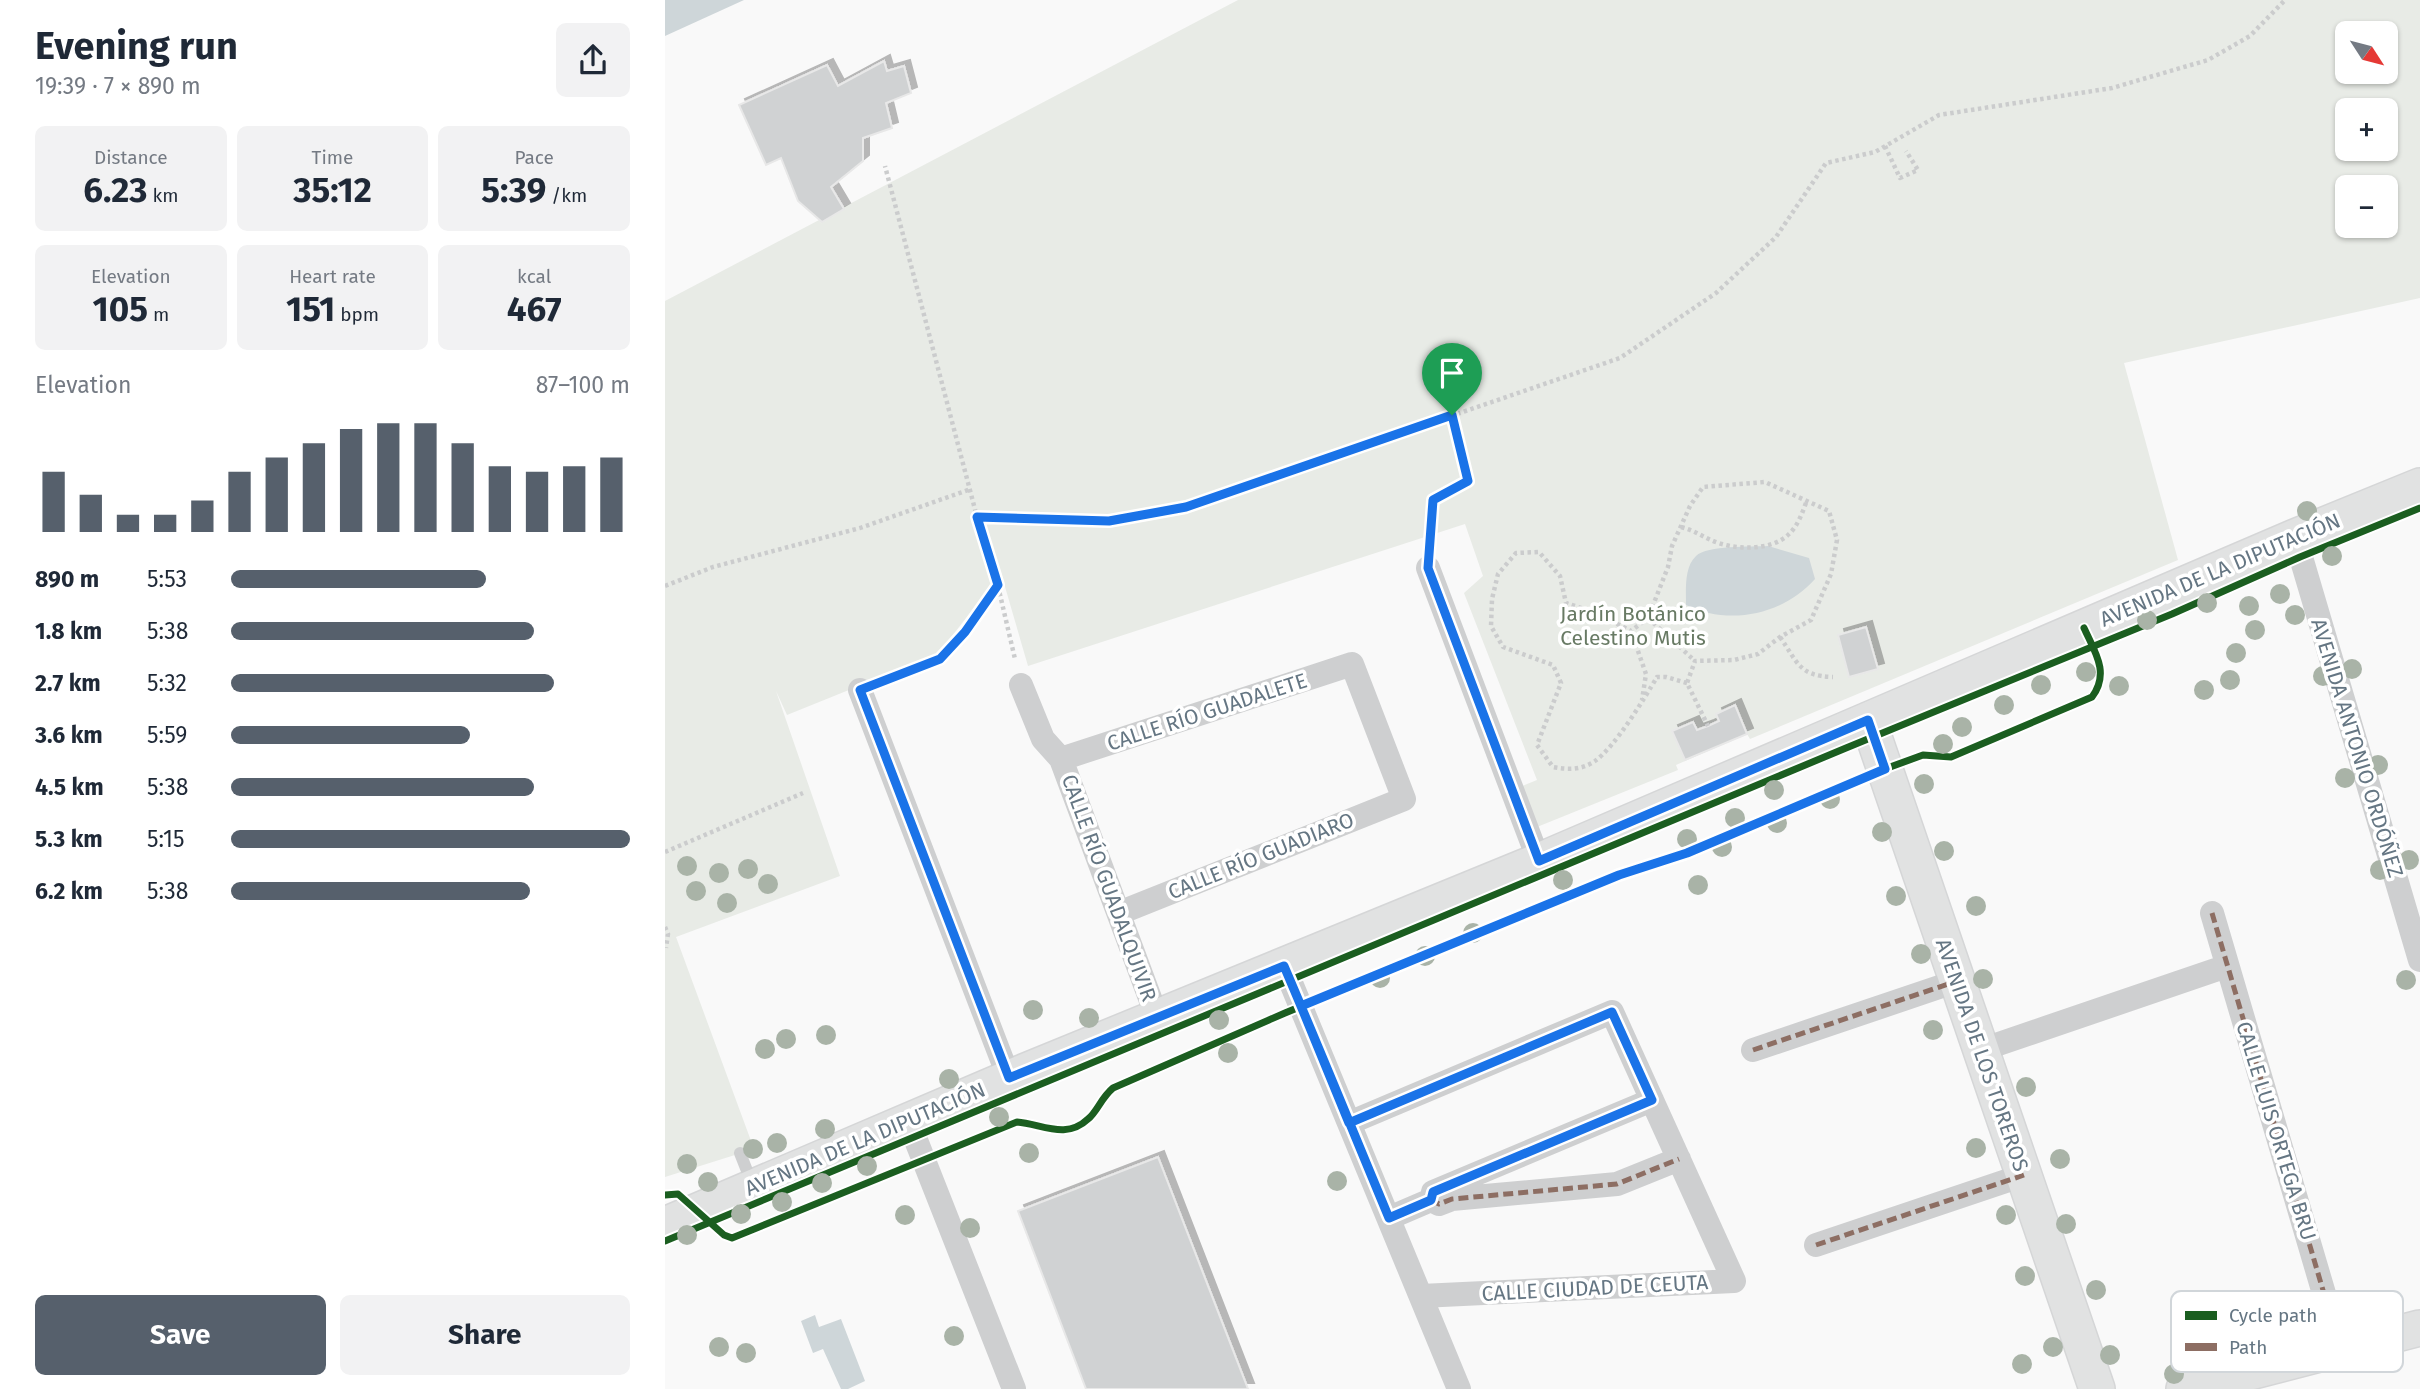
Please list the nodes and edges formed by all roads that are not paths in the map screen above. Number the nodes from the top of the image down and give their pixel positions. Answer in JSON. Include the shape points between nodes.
{"nodes":[{"id":1,"x":2420,"y":486,"type":"edge"},
{"id":2,"x":2295,"y":537,"type":"junction"},
{"id":3,"x":1428,"y":568,"type":"road end"},
{"id":4,"x":1021,"y":685,"type":"road end"},
{"id":5,"x":860,"y":690,"type":"road end"},
{"id":6,"x":1868,"y":720,"type":"junction"},
{"id":7,"x":1061,"y":759,"type":"junction"},
{"id":8,"x":1404,"y":799,"type":"joint"},
{"id":9,"x":1539,"y":861,"type":"junction"},
{"id":10,"x":1119,"y":913,"type":"junction"},
{"id":11,"x":2211,"y":913,"type":"dead end"},
{"id":12,"x":2420,"y":960,"type":"edge"},
{"id":13,"x":1284,"y":966,"type":"junction"},
{"id":14,"x":2227,"y":966,"type":"junction"},
{"id":15,"x":1957,"y":981,"type":"junction"},
{"id":16,"x":1157,"y":1017,"type":"junction"},
{"id":17,"x":1753,"y":1050,"type":"dead end"},
{"id":18,"x":1981,"y":1050,"type":"junction"},
{"id":19,"x":1009,"y":1078,"type":"junction"},
{"id":20,"x":1652,"y":1100,"type":"junction"},
{"id":21,"x":908,"y":1121,"type":"junction"},
{"id":22,"x":1349,"y":1123,"type":"junction"},
{"id":23,"x":740,"y":1153,"type":"dead end"},
{"id":24,"x":1679,"y":1158,"type":"junction"},
{"id":25,"x":2024,"y":1175,"type":"junction"},
{"id":26,"x":754,"y":1187,"type":"junction"},
{"id":27,"x":1431,"y":1200,"type":"junction"},
{"id":28,"x":1389,"y":1218,"type":"junction"},
{"id":29,"x":665,"y":1225,"type":"edge"},
{"id":30,"x":1817,"y":1245,"type":"dead end"},
{"id":31,"x":2323,"y":1291,"type":"edge"},
{"id":32,"x":1421,"y":1296,"type":"junction"},
{"id":33,"x":2420,"y":1328,"type":"edge"},
{"id":34,"x":2403,"y":1332,"type":"edge"},
{"id":35,"x":2249,"y":1372,"type":"edge"},
{"id":36,"x":1014,"y":1389,"type":"edge"},
{"id":37,"x":1459,"y":1389,"type":"edge"},
{"id":38,"x":2097,"y":1389,"type":"edge"},
{"id":39,"x":2184,"y":1389,"type":"edge"}],
"edges":[{"from":1,"to":2,"type":"street","name":"AVENIDA DE LA DIPUTACIÓN"},
{"from":2,"to":6,"type":"street","name":"AVENIDA DE LA DIPUTACIÓN"},
{"from":2,"to":12,"type":"street","name":"AVENIDA ANTONIO ORDÓÑEZ"},
{"from":3,"to":9,"type":"street"},
{"from":4,"to":7,"type":"street","name":"CALLE RÍO GUADALQUIVIR","via":[[1044,739]]},
{"from":5,"to":19,"type":"street"},
{"from":6,"to":9,"type":"street","name":"AVENIDA DE LA DIPUTACIÓN"},
{"from":6,"to":15,"type":"street","name":"AVENIDA DE LOS TOREROS"},
{"from":7,"to":8,"type":"street","name":"CALLE RÍO GUADALETE","via":[[1352,664]]},
{"from":7,"to":10,"type":"street","name":"CALLE RÍO GUADALQUIVIR"},
{"from":8,"to":10,"type":"street","name":"CALLE RÍO GUADIARO"},
{"from":9,"to":13,"type":"street","name":"AVENIDA DE LA DIPUTACIÓN"},
{"from":10,"to":16,"type":"street","name":"CALLE RÍO GUADALQUIVIR"},
{"from":11,"to":14,"type":"street","name":"CALLE LUIS ORTEGA BRU"},
{"from":13,"to":16,"type":"street","name":"AVENIDA DE LA DIPUTACIÓN"},
{"from":13,"to":22,"type":"street"},
{"from":14,"to":18,"type":"street"},
{"from":14,"to":31,"type":"street","name":"CALLE LUIS ORTEGA BRU"},
{"from":15,"to":17,"type":"street"},
{"from":15,"to":18,"type":"street","name":"AVENIDA DE LOS TOREROS"},
{"from":16,"to":19,"type":"street","name":"AVENIDA DE LA DIPUTACIÓN"},
{"from":18,"to":25,"type":"street","name":"AVENIDA DE LOS TOREROS"},
{"from":19,"to":21,"type":"street","name":"AVENIDA DE LA DIPUTACIÓN"},
{"from":20,"to":22,"type":"street","name":"CALLE CIUDAD DE CEUTA","via":[[1612,1012]]},
{"from":20,"to":24,"type":"street","name":"CALLE CIUDAD DE CEUTA"},
{"from":20,"to":27,"type":"street","via":[[1433,1192]]},
{"from":21,"to":26,"type":"street","name":"AVENIDA DE LA DIPUTACIÓN"},
{"from":21,"to":36,"type":"street"},
{"from":22,"to":28,"type":"street"},
{"from":23,"to":26,"type":"lane"},
{"from":24,"to":27,"type":"street","via":[[1617,1184],[1439,1204]]},
{"from":24,"to":32,"type":"street","name":"CALLE CIUDAD DE CEUTA","via":[[1734,1281]]},
{"from":25,"to":30,"type":"street"},
{"from":25,"to":38,"type":"street","name":"AVENIDA DE LOS TOREROS"},
{"from":26,"to":29,"type":"street","name":"AVENIDA DE LA DIPUTACIÓN"},
{"from":27,"to":28,"type":"street"},
{"from":28,"to":32,"type":"street"},
{"from":32,"to":37,"type":"street"},
{"from":33,"to":34,"type":"street"},
{"from":35,"to":39,"type":"street"}]}
